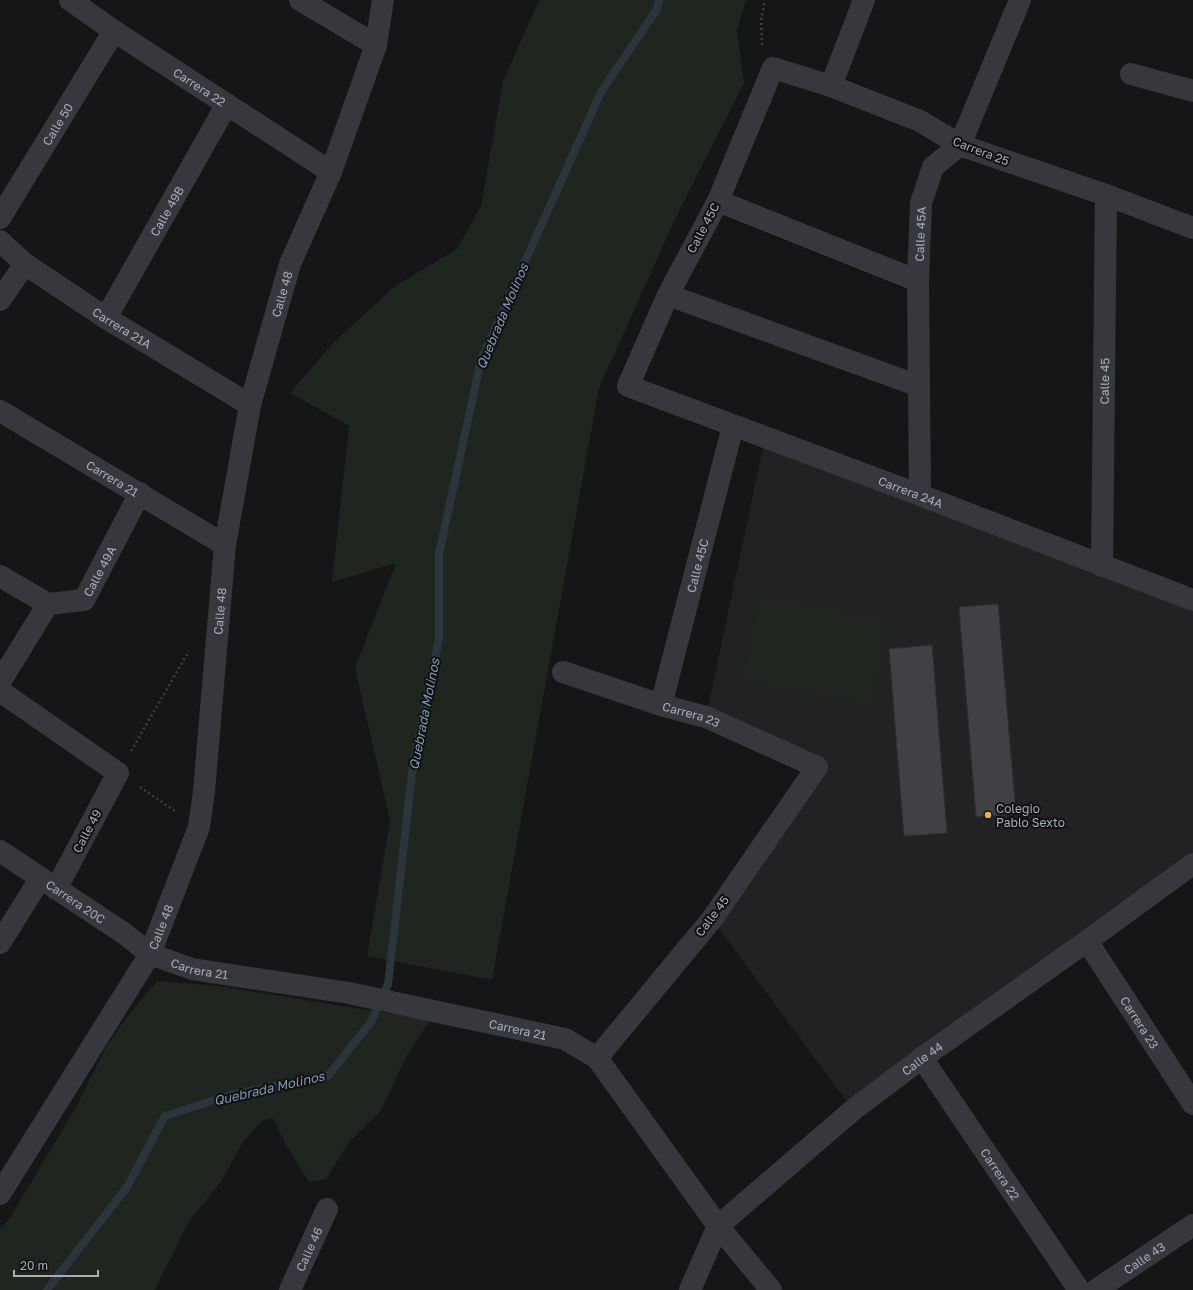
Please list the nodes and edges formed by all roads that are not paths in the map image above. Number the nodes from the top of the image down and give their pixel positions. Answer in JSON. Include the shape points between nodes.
{"nodes":[{"id":1,"x":70,"y":0,"type":"edge"},
{"id":2,"x":300,"y":0,"type":"edge"},
{"id":3,"x":383,"y":0,"type":"edge"},
{"id":4,"x":864,"y":0,"type":"edge"},
{"id":5,"x":1020,"y":0,"type":"edge"},
{"id":6,"x":114,"y":31,"type":"junction"},
{"id":7,"x":376,"y":45,"type":"junction"},
{"id":8,"x":773,"y":68,"type":"joint"},
{"id":9,"x":1132,"y":74,"type":"dead end"},
{"id":10,"x":831,"y":86,"type":"junction"},
{"id":11,"x":1193,"y":91,"type":"edge"},
{"id":12,"x":227,"y":104,"type":"junction"},
{"id":13,"x":960,"y":145,"type":"junction"},
{"id":14,"x":331,"y":172,"type":"junction"},
{"id":15,"x":1106,"y":195,"type":"junction"},
{"id":16,"x":718,"y":201,"type":"junction"},
{"id":17,"x":0,"y":218,"type":"edge"},
{"id":18,"x":1193,"y":228,"type":"edge"},
{"id":19,"x":0,"y":241,"type":"edge"},
{"id":20,"x":25,"y":264,"type":"junction"},
{"id":21,"x":918,"y":281,"type":"junction"},
{"id":22,"x":668,"y":295,"type":"junction"},
{"id":23,"x":0,"y":300,"type":"edge"},
{"id":24,"x":106,"y":318,"type":"junction"},
{"id":25,"x":628,"y":386,"type":"joint"},
{"id":26,"x":919,"y":386,"type":"junction"},
{"id":27,"x":250,"y":405,"type":"junction"},
{"id":28,"x":0,"y":410,"type":"edge"},
{"id":29,"x":733,"y":426,"type":"junction"},
{"id":30,"x":140,"y":493,"type":"junction"},
{"id":31,"x":920,"y":495,"type":"junction"},
{"id":32,"x":225,"y":544,"type":"junction"},
{"id":33,"x":1102,"y":566,"type":"junction"},
{"id":34,"x":0,"y":576,"type":"edge"},
{"id":35,"x":1193,"y":600,"type":"edge"},
{"id":36,"x":48,"y":604,"type":"junction"},
{"id":37,"x":563,"y":672,"type":"dead end"},
{"id":38,"x":0,"y":682,"type":"edge"},
{"id":39,"x":0,"y":691,"type":"edge"},
{"id":40,"x":661,"y":705,"type":"junction"},
{"id":41,"x":817,"y":767,"type":"joint"},
{"id":42,"x":0,"y":851,"type":"edge"},
{"id":43,"x":1193,"y":864,"type":"edge"},
{"id":44,"x":48,"y":884,"type":"junction"},
{"id":45,"x":1087,"y":941,"type":"junction"},
{"id":46,"x":0,"y":943,"type":"edge"},
{"id":47,"x":150,"y":954,"type":"junction"},
{"id":48,"x":597,"y":1058,"type":"junction"},
{"id":49,"x":922,"y":1058,"type":"junction"},
{"id":50,"x":1193,"y":1104,"type":"edge"},
{"id":51,"x":0,"y":1194,"type":"edge"},
{"id":52,"x":327,"y":1208,"type":"dead end"},
{"id":53,"x":1193,"y":1225,"type":"edge"},
{"id":54,"x":718,"y":1226,"type":"junction"},
{"id":55,"x":290,"y":1290,"type":"edge"},
{"id":56,"x":690,"y":1290,"type":"edge"},
{"id":57,"x":771,"y":1290,"type":"edge"},
{"id":58,"x":1079,"y":1290,"type":"edge"},
{"id":59,"x":1096,"y":1290,"type":"edge"}],
"edges":[{"from":1,"to":6,"type":"street","name":"Carrera 22"},
{"from":2,"to":7,"type":"street"},
{"from":3,"to":7,"type":"street","name":"Calle 48"},
{"from":4,"to":10,"type":"street"},
{"from":5,"to":13,"type":"street","name":"Calle 45A"},
{"from":6,"to":12,"type":"street","name":"Carrera 22"},
{"from":6,"to":17,"type":"street","name":"Calle 50"},
{"from":7,"to":14,"type":"street","name":"Calle 48"},
{"from":8,"to":10,"type":"street","name":"Carrera 25"},
{"from":8,"to":16,"type":"street","name":"Calle 45C"},
{"from":9,"to":11,"type":"street"},
{"from":10,"to":13,"type":"street","name":"Carrera 25","via":[[920,122]]},
{"from":12,"to":14,"type":"street","name":"Carrera 22"},
{"from":12,"to":24,"type":"street","name":"Calle 49B"},
{"from":13,"to":15,"type":"street","name":"Carrera 25"},
{"from":13,"to":21,"type":"street","name":"Calle 45A","via":[[933,167],[921,203]]},
{"from":14,"to":27,"type":"street","name":"Calle 48","via":[[290,264]]},
{"from":15,"to":18,"type":"street","name":"Carrera 25"},
{"from":15,"to":33,"type":"street","name":"Calle 45"},
{"from":16,"to":21,"type":"street"},
{"from":16,"to":22,"type":"street","name":"Calle 45C"},
{"from":19,"to":20,"type":"street","name":"Carrera 21A"},
{"from":20,"to":23,"type":"street"},
{"from":20,"to":24,"type":"street","name":"Carrera 21A"},
{"from":21,"to":26,"type":"street","name":"Calle 45A"},
{"from":22,"to":25,"type":"street","name":"Calle 45C"},
{"from":22,"to":26,"type":"street"},
{"from":24,"to":27,"type":"street","name":"Carrera 21A"},
{"from":25,"to":29,"type":"street","name":"Carrera 24A"},
{"from":26,"to":31,"type":"street","name":"Calle 45A"},
{"from":27,"to":32,"type":"street","name":"Calle 48"},
{"from":28,"to":30,"type":"street","name":"Carrera 21"},
{"from":29,"to":31,"type":"street","name":"Carrera 24A"},
{"from":29,"to":40,"type":"street","name":"Calle 45C"},
{"from":30,"to":32,"type":"street","name":"Carrera 21"},
{"from":30,"to":36,"type":"street","name":"Calle 49A","via":[[84,600]]},
{"from":31,"to":33,"type":"street","name":"Carrera 24A"},
{"from":32,"to":47,"type":"street","name":"Calle 48","via":[[199,827]]},
{"from":33,"to":35,"type":"street","name":"Carrera 24A"},
{"from":34,"to":36,"type":"street"},
{"from":36,"to":38,"type":"street"},
{"from":37,"to":40,"type":"street","name":"Carrera 23"},
{"from":39,"to":44,"type":"street","name":"Calle 49","via":[[118,773]]},
{"from":40,"to":41,"type":"street","name":"Carrera 23","via":[[706,716]]},
{"from":41,"to":48,"type":"street","name":"Calle 45","via":[[712,919]]},
{"from":42,"to":44,"type":"street","name":"Carrera 20C"},
{"from":43,"to":45,"type":"street","name":"Calle 44"},
{"from":44,"to":46,"type":"street","name":"Calle 49"},
{"from":44,"to":47,"type":"street","name":"Carrera 20C","via":[[125,934]]},
{"from":45,"to":49,"type":"street","name":"Calle 44"},
{"from":45,"to":50,"type":"street","name":"Carrera 23"},
{"from":47,"to":48,"type":"street","name":"Carrera 21","via":[[192,969],[349,993],[565,1039]]},
{"from":47,"to":51,"type":"street","name":"Calle 48"},
{"from":48,"to":54,"type":"street","name":"Carrera 21"},
{"from":49,"to":54,"type":"street","name":"Calle 44","via":[[853,1110]]},
{"from":49,"to":58,"type":"street","name":"Carrera 22"},
{"from":52,"to":55,"type":"street","name":"Calle 46"},
{"from":53,"to":59,"type":"street","name":"Calle 43"},
{"from":54,"to":56,"type":"street","name":"Calle 44"},
{"from":54,"to":57,"type":"street","name":"Carrera 21"}]}
